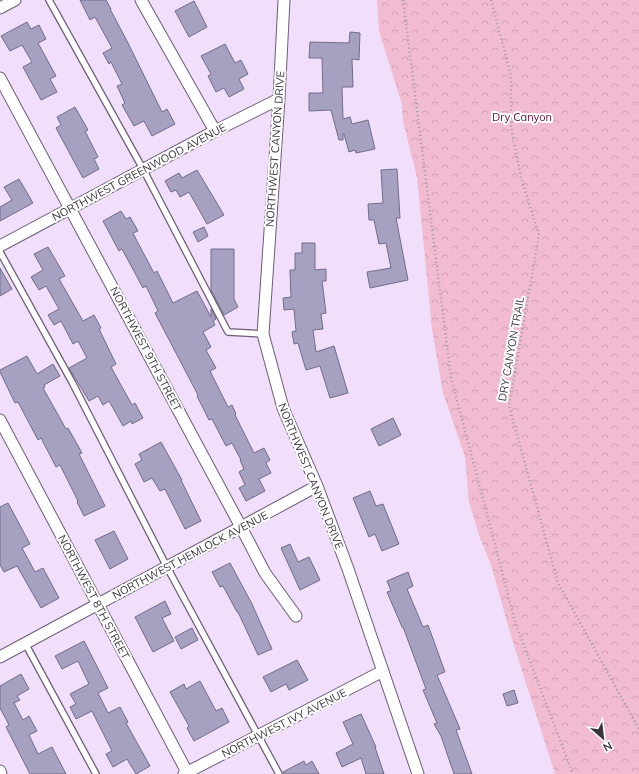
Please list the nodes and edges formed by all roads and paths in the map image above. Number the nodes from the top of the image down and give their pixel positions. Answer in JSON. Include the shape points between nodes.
{"nodes":[{"id":1,"x":15,"y":0,"type":"edge"},
{"id":2,"x":49,"y":0,"type":"edge"},
{"id":3,"x":141,"y":0,"type":"edge"},
{"id":4,"x":284,"y":0,"type":"edge"},
{"id":5,"x":403,"y":0,"type":"edge"},
{"id":6,"x":491,"y":0,"type":"edge"},
{"id":7,"x":0,"y":8,"type":"edge"},
{"id":8,"x":0,"y":78,"type":"edge"},
{"id":9,"x":279,"y":99,"type":"junction"},
{"id":10,"x":215,"y":131,"type":"junction"},
{"id":11,"x":143,"y":169,"type":"junction"},
{"id":12,"x":70,"y":209,"type":"junction"},
{"id":13,"x":0,"y":246,"type":"edge"},
{"id":14,"x":0,"y":252,"type":"edge"},
{"id":15,"x":263,"y":334,"type":"junction"},
{"id":16,"x":0,"y":420,"type":"edge"},
{"id":17,"x":317,"y":486,"type":"junction"},
{"id":18,"x":241,"y":527,"type":"junction"},
{"id":19,"x":167,"y":567,"type":"junction"},
{"id":20,"x":98,"y":604,"type":"junction"},
{"id":21,"x":296,"y":616,"type":"dead end"},
{"id":22,"x":25,"y":643,"type":"junction"},
{"id":23,"x":0,"y":657,"type":"edge"},
{"id":24,"x":383,"y":671,"type":"junction"},
{"id":25,"x":639,"y":729,"type":"edge"},
{"id":26,"x":259,"y":736,"type":"junction"},
{"id":27,"x":187,"y":773,"type":"edge"},
{"id":28,"x":96,"y":774,"type":"edge"},
{"id":29,"x":279,"y":774,"type":"edge"},
{"id":30,"x":418,"y":774,"type":"edge"},
{"id":31,"x":573,"y":774,"type":"edge"}],
"edges":[{"from":1,"to":7,"type":"street"},
{"from":2,"to":11,"type":"lane"},
{"from":3,"to":10,"type":"street"},
{"from":4,"to":9,"type":"street","name":"NORTHWEST CANYON DRIVE"},
{"from":5,"to":31,"type":"path","via":[[451,377],[516,625]]},
{"from":6,"to":25,"type":"path","name":"DRY CANYON TRAIL","via":[[511,76],[511,127],[539,235],[509,406],[558,583]]},
{"from":8,"to":12,"type":"street","name":"NORTHWEST 9TH STREET"},
{"from":9,"to":10,"type":"street","name":"NORTHWEST GREENWOOD AVENUE"},
{"from":9,"to":15,"type":"street","name":"NORTHWEST CANYON DRIVE"},
{"from":10,"to":11,"type":"street","name":"NORTHWEST GREENWOOD AVENUE"},
{"from":11,"to":12,"type":"street","name":"NORTHWEST GREENWOOD AVENUE"},
{"from":11,"to":15,"type":"lane","via":[[228,332]]},
{"from":12,"to":13,"type":"street","name":"NORTHWEST GREENWOOD AVENUE"},
{"from":12,"to":18,"type":"street","name":"NORTHWEST 9TH STREET"},
{"from":14,"to":19,"type":"lane","via":[[72,382]]},
{"from":15,"to":17,"type":"street","name":"NORTHWEST CANYON DRIVE","via":[[283,408]]},
{"from":16,"to":20,"type":"street","name":"NORTHWEST 8TH STREET"},
{"from":17,"to":18,"type":"street","name":"NORTHWEST HEMLOCK AVENUE"},
{"from":17,"to":24,"type":"street","name":"NORTHWEST CANYON DRIVE"},
{"from":18,"to":19,"type":"street","name":"NORTHWEST HEMLOCK AVENUE"},
{"from":18,"to":21,"type":"street","name":"NORTHWEST 9TH STREET","via":[[265,573]]},
{"from":19,"to":20,"type":"street","name":"NORTHWEST HEMLOCK AVENUE"},
{"from":19,"to":26,"type":"lane"},
{"from":20,"to":22,"type":"street","name":"NORTHWEST HEMLOCK AVENUE"},
{"from":20,"to":27,"type":"street","name":"NORTHWEST 8TH STREET"},
{"from":22,"to":23,"type":"street","name":"NORTHWEST HEMLOCK AVENUE"},
{"from":22,"to":28,"type":"lane"},
{"from":24,"to":26,"type":"street","name":"NORTHWEST IVY AVENUE"},
{"from":24,"to":30,"type":"street","name":"NORTHWEST CANYON DRIVE"},
{"from":26,"to":27,"type":"street","name":"NORTHWEST IVY AVENUE"},
{"from":26,"to":29,"type":"lane"}]}
